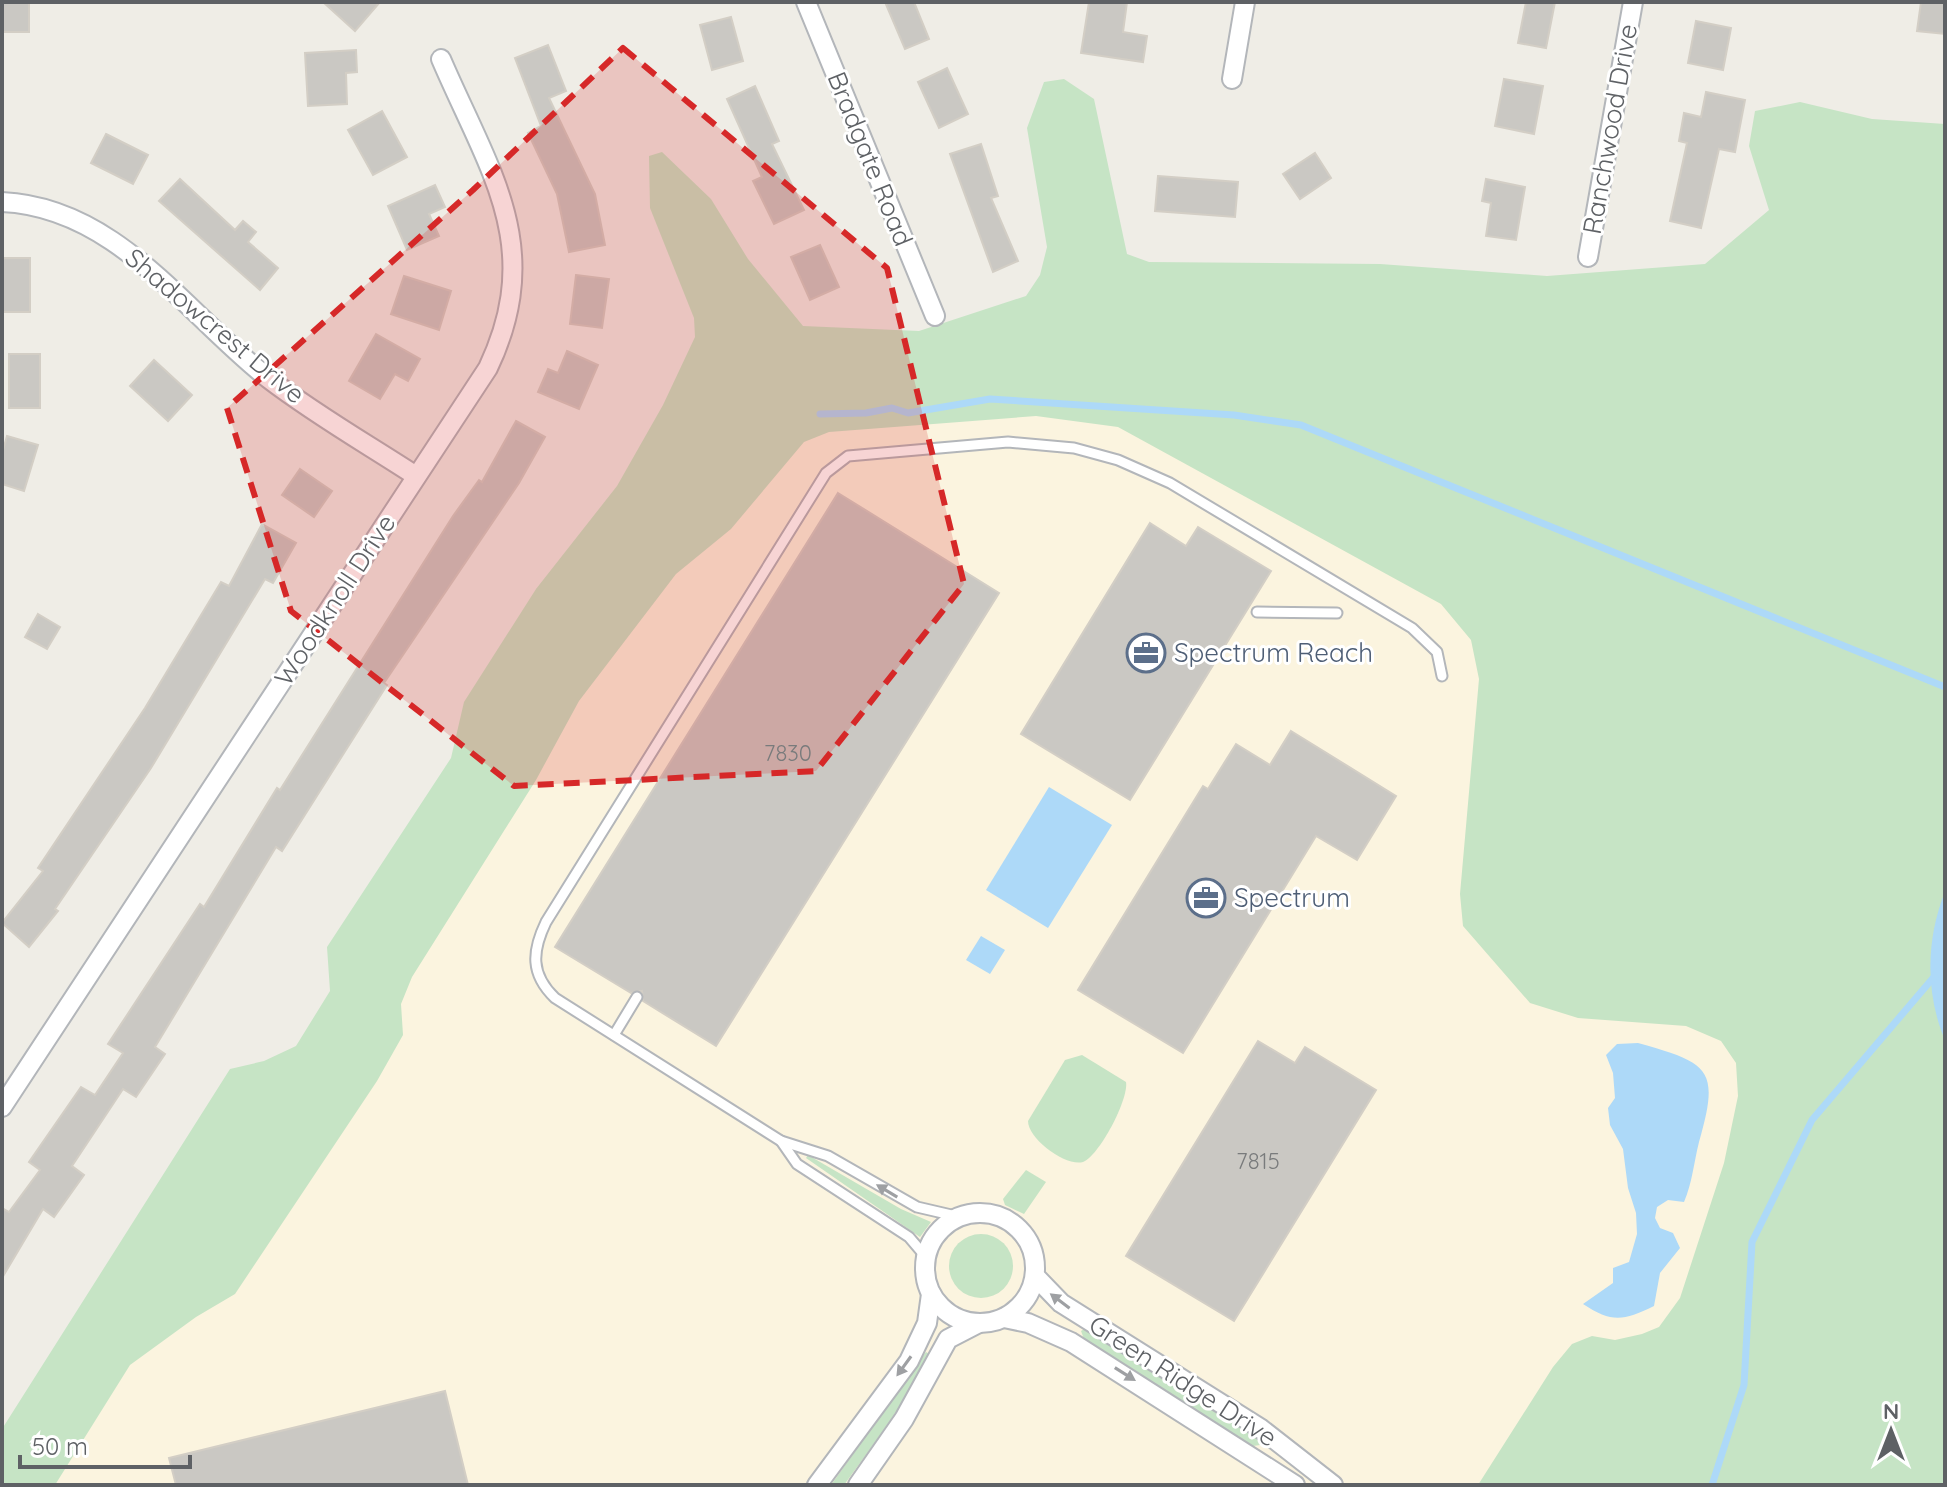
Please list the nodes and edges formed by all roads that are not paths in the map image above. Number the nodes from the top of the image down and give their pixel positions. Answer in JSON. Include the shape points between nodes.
{"nodes":[{"id":1,"x":806,"y":2,"type":"edge"},
{"id":2,"x":1245,"y":2,"type":"edge"},
{"id":3,"x":1633,"y":2,"type":"edge"},
{"id":4,"x":441,"y":59,"type":"dead end"},
{"id":5,"x":1232,"y":79,"type":"dead end"},
{"id":6,"x":2,"y":202,"type":"edge"},
{"id":7,"x":1588,"y":257,"type":"dead end"},
{"id":8,"x":935,"y":316,"type":"dead end"},
{"id":9,"x":416,"y":476,"type":"junction"},
{"id":10,"x":1257,"y":612,"type":"dead end"},
{"id":11,"x":1337,"y":613,"type":"dead end"},
{"id":12,"x":1442,"y":676,"type":"dead end"},
{"id":13,"x":637,"y":997,"type":"dead end"},
{"id":14,"x":614,"y":1035,"type":"junction"},
{"id":15,"x":2,"y":1107,"type":"edge"},
{"id":16,"x":781,"y":1141,"type":"junction"},
{"id":17,"x":960,"y":1217,"type":"junction"},
{"id":18,"x":926,"y":1257,"type":"junction"},
{"id":19,"x":1035,"y":1276,"type":"junction"},
{"id":20,"x":931,"y":1294,"type":"junction"},
{"id":21,"x":1004,"y":1318,"type":"junction"},
{"id":22,"x":978,"y":1324,"type":"junction"},
{"id":23,"x":817,"y":1485,"type":"edge"},
{"id":24,"x":858,"y":1485,"type":"edge"},
{"id":25,"x":1295,"y":1485,"type":"edge"},
{"id":26,"x":1333,"y":1485,"type":"edge"}],
"edges":[{"from":1,"to":8,"type":"street","name":"Bradgate Road"},
{"from":2,"to":5,"type":"street"},
{"from":3,"to":7,"type":"street","name":"Ranchwood Drive"},
{"from":4,"to":9,"type":"street","name":"Woodknoll Drive","via":[[504,206],[515,281],[504,335],[488,368]]},
{"from":6,"to":9,"type":"street","name":"Shadowcrest Drive","via":[[59,213],[91,226],[121,246],[266,376]]},
{"from":9,"to":15,"type":"street","name":"Woodknoll Drive"},
{"from":10,"to":11,"type":"lane"},
{"from":12,"to":14,"type":"lane","via":[[1437,652],[1412,628],[1170,483],[1118,460],[1074,448],[1008,442],[848,456],[826,473],[537,940],[533,954],[545,988]]},
{"from":13,"to":14,"type":"lane"},
{"from":14,"to":16,"type":"lane"},
{"from":17,"to":16,"type":"lane","one_way":true,"via":[[917,1207],[828,1156]]},
{"from":16,"to":18,"type":"lane","via":[[797,1164],[909,1237]]},
{"from":17,"to":18,"type":"street","via":[[935,1236]]},
{"from":17,"to":19,"type":"street","via":[[990,1214],[1018,1228],[1033,1250]]},
{"from":18,"to":20,"type":"street"},
{"from":19,"to":21,"type":"street","via":[[1025,1301]]},
{"from":26,"to":19,"type":"street","name":"Green Ridge Drive","one_way":true,"via":[[1260,1428],[1061,1303]]},
{"from":20,"to":22,"type":"street","via":[[952,1316]]},
{"from":20,"to":23,"type":"street","one_way":true,"via":[[927,1323],[909,1361]]},
{"from":21,"to":22,"type":"street"},
{"from":21,"to":25,"type":"street","name":"Green Ridge Drive","one_way":true,"via":[[1071,1342]]},
{"from":22,"to":24,"type":"street","via":[[948,1339],[904,1419]]}]}
